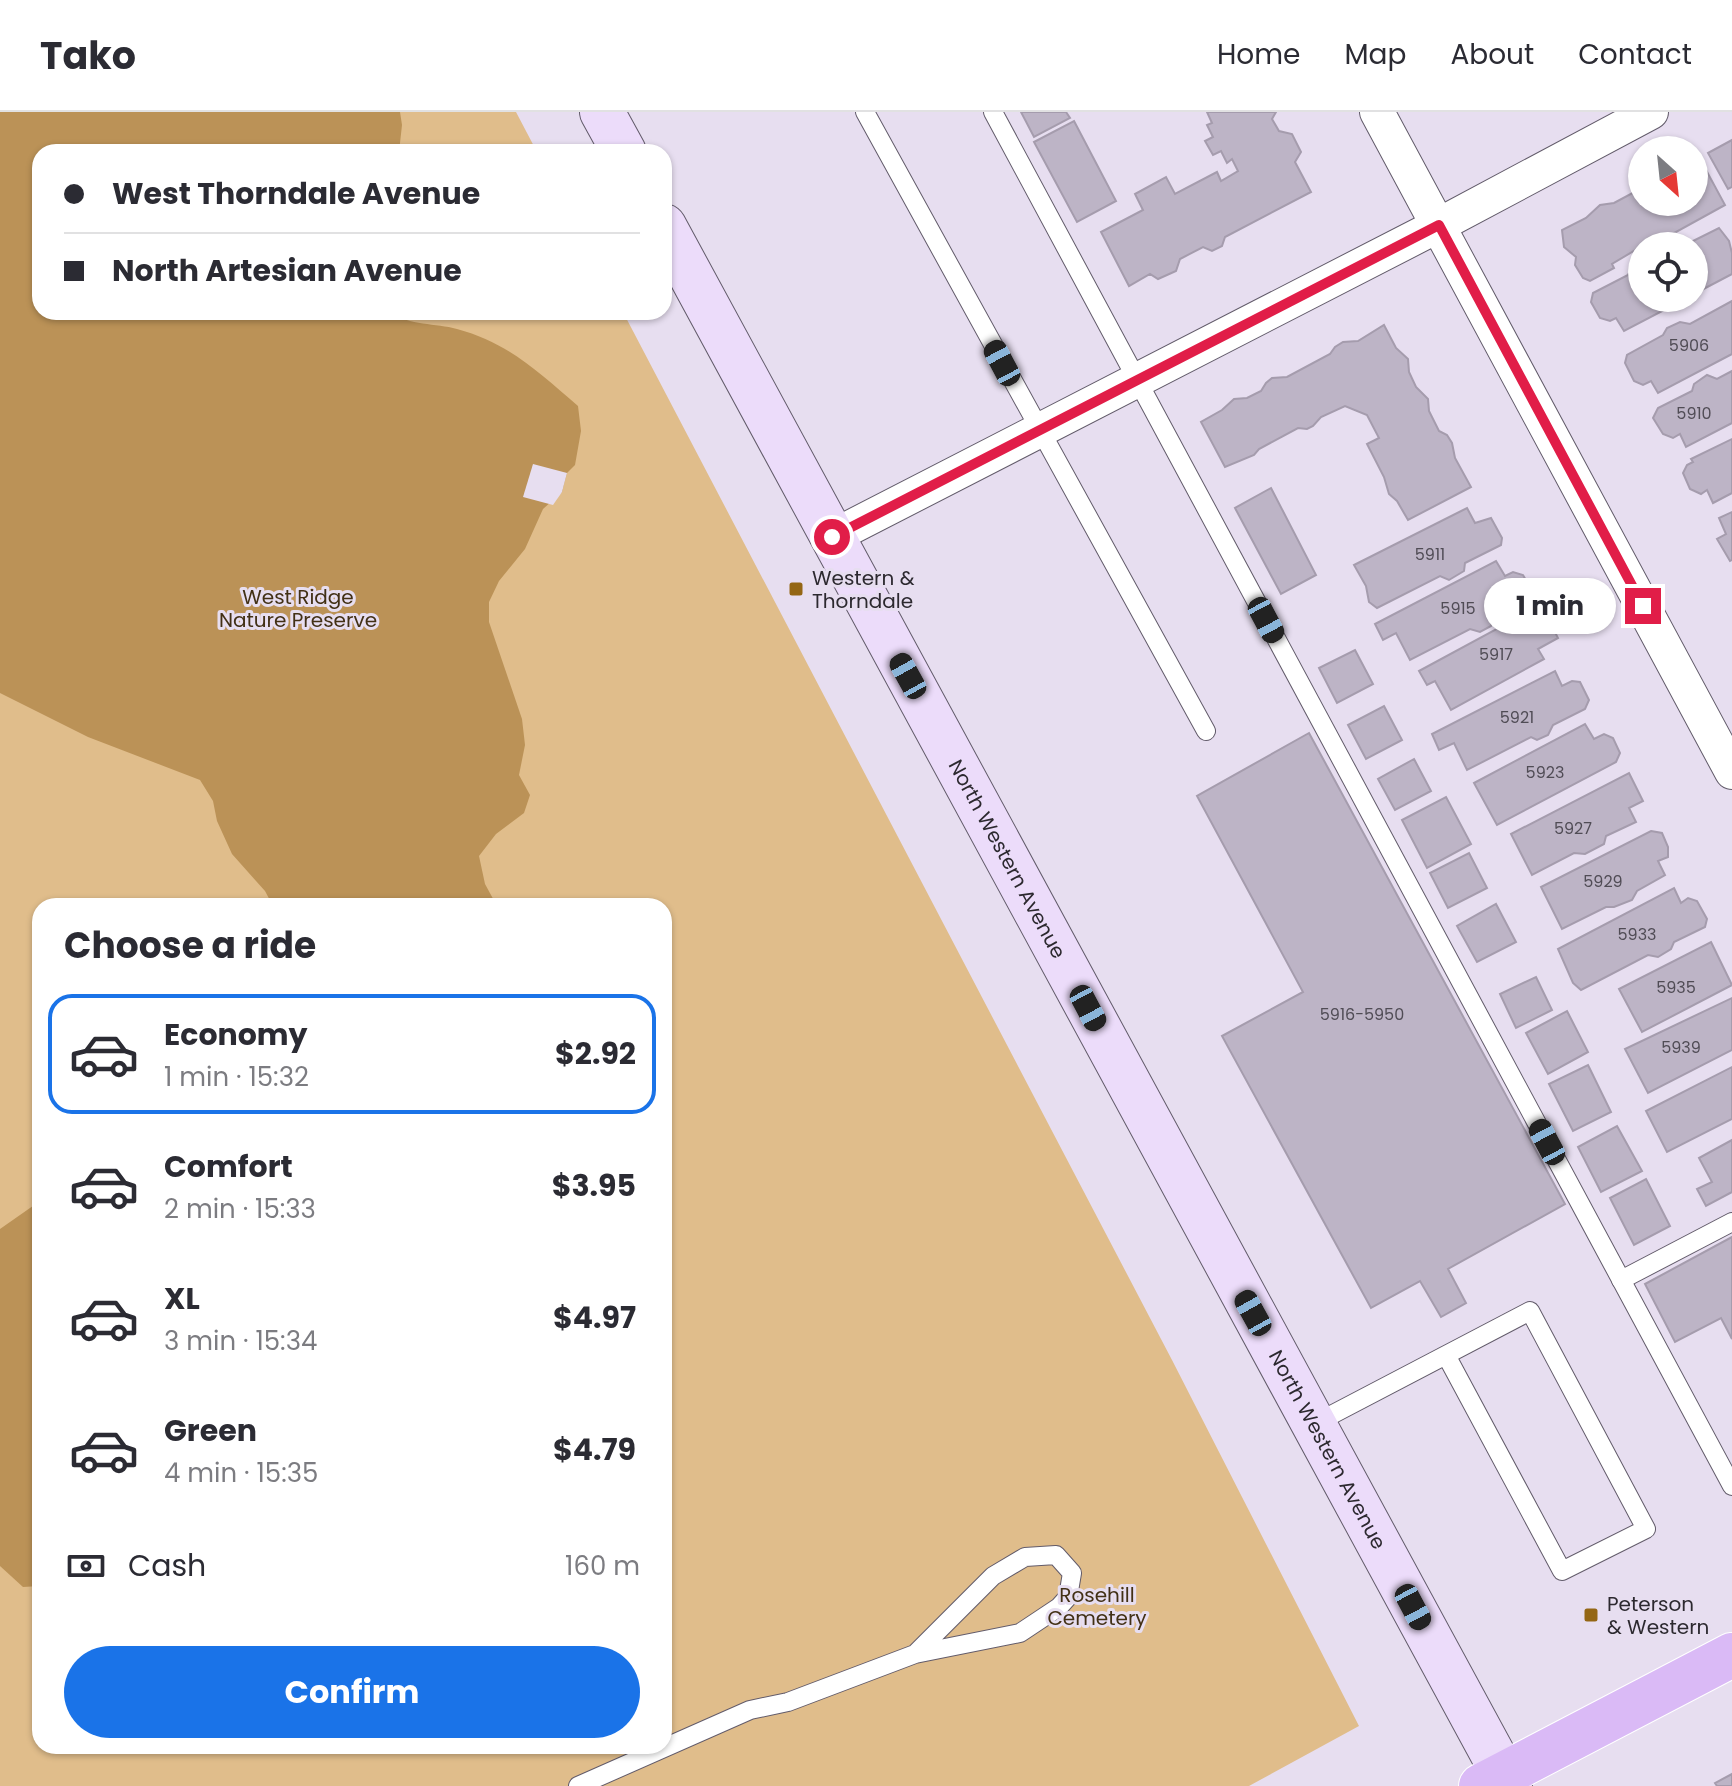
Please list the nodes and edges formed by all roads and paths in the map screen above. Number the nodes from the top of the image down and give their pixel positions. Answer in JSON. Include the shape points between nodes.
{"nodes":[{"id":1,"x":602,"y":112,"type":"edge"},
{"id":2,"x":865,"y":112,"type":"edge"},
{"id":3,"x":993,"y":112,"type":"edge"},
{"id":4,"x":1377,"y":112,"type":"edge"},
{"id":5,"x":1651,"y":112,"type":"edge"},
{"id":6,"x":620,"y":144,"type":"edge"},
{"id":7,"x":1439,"y":225,"type":"junction"},
{"id":8,"x":672,"y":241,"type":"edge"},
{"id":9,"x":1137,"y":379,"type":"junction"},
{"id":10,"x":1039,"y":430,"type":"junction"},
{"id":11,"x":832,"y":537,"type":"junction"},
{"id":12,"x":1206,"y":731,"type":"dead end"},
{"id":13,"x":1732,"y":772,"type":"edge"},
{"id":14,"x":1732,"y":1222,"type":"edge"},
{"id":15,"x":1621,"y":1280,"type":"junction"},
{"id":16,"x":1446,"y":1355,"type":"junction"},
{"id":17,"x":1313,"y":1424,"type":"junction"},
{"id":18,"x":1732,"y":1486,"type":"edge"},
{"id":19,"x":915,"y":1654,"type":"junction"},
{"id":20,"x":1732,"y":1655,"type":"edge"},
{"id":21,"x":672,"y":1744,"type":"edge"},
{"id":22,"x":650,"y":1754,"type":"edge"},
{"id":23,"x":1498,"y":1782,"type":"edge"},
{"id":24,"x":578,"y":1786,"type":"edge"}],
"edges":[{"from":1,"to":6,"type":"main road"},
{"from":2,"to":10,"type":"lane"},
{"from":3,"to":9,"type":"lane"},
{"from":4,"to":7,"type":"street"},
{"from":5,"to":7,"type":"street"},
{"from":7,"to":9,"type":"street"},
{"from":7,"to":13,"type":"street"},
{"from":8,"to":11,"type":"main road","name":"North Western Avenue"},
{"from":9,"to":10,"type":"street"},
{"from":9,"to":15,"type":"lane"},
{"from":10,"to":11,"type":"street"},
{"from":10,"to":12,"type":"lane"},
{"from":11,"to":17,"type":"main road","name":"North Western Avenue"},
{"from":14,"to":15,"type":"lane"},
{"from":15,"to":18,"type":"lane"},
{"from":16,"to":16,"type":"lane","via":[[1562,1571],[1646,1529],[1530,1311]]},
{"from":16,"to":17,"type":"lane"},
{"from":17,"to":23,"type":"main road","name":"North Western Avenue"},
{"from":19,"to":19,"type":"lane","via":[[993,1576],[1025,1557],[1056,1555],[1072,1573],[1068,1597],[1020,1633]]},
{"from":19,"to":21,"type":"lane","via":[[788,1702],[750,1710]]},
{"from":20,"to":23,"type":"main road"},
{"from":22,"to":24,"type":"lane"}]}
